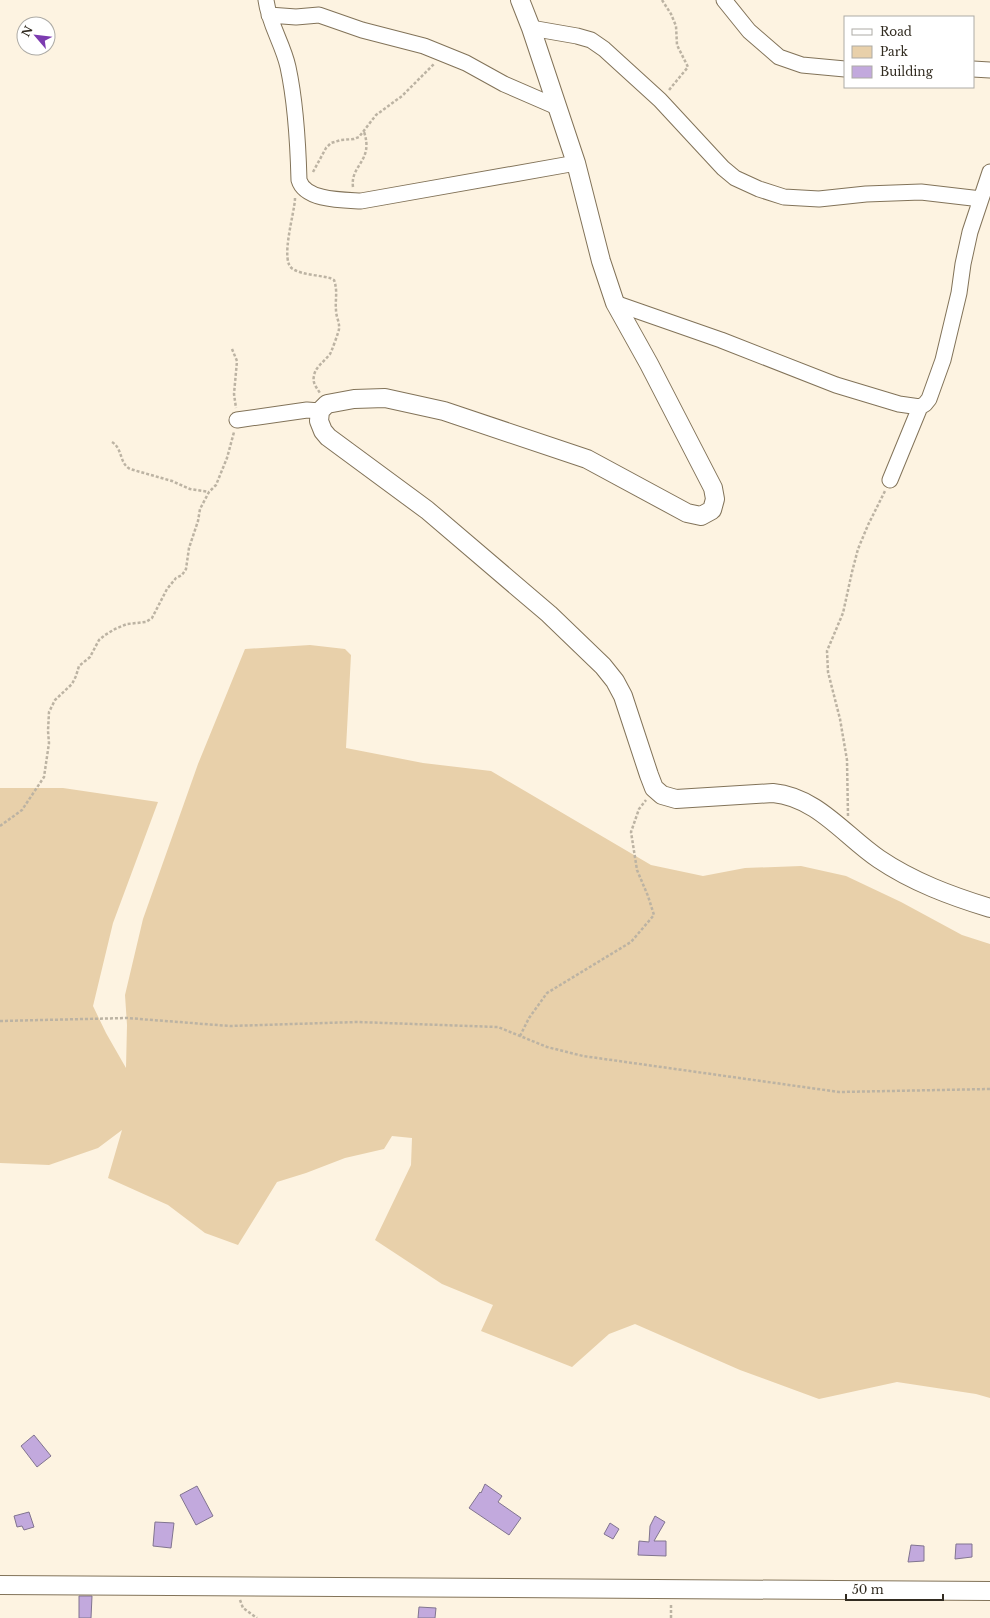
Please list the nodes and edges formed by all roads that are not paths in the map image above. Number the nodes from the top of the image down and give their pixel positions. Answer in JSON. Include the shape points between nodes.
{"nodes":[{"id":1,"x":520,"y":0,"type":"edge"},
{"id":2,"x":724,"y":0,"type":"edge"},
{"id":3,"x":267,"y":7,"type":"edge"},
{"id":4,"x":531,"y":28,"type":"junction"},
{"id":5,"x":844,"y":69,"type":"edge"},
{"id":6,"x":974,"y":69,"type":"edge"},
{"id":7,"x":990,"y":70,"type":"edge"},
{"id":8,"x":557,"y":107,"type":"junction"},
{"id":9,"x":576,"y":163,"type":"junction"},
{"id":10,"x":990,"y":172,"type":"edge"},
{"id":11,"x":981,"y":200,"type":"junction"},
{"id":12,"x":615,"y":303,"type":"junction"},
{"id":13,"x":324,"y":407,"type":"junction"},
{"id":14,"x":920,"y":407,"type":"junction"},
{"id":15,"x":237,"y":420,"type":"dead end"},
{"id":16,"x":890,"y":480,"type":"road end"},
{"id":17,"x":990,"y":908,"type":"edge"},
{"id":18,"x":0,"y":1585,"type":"edge"},
{"id":19,"x":990,"y":1591,"type":"edge"}],
"edges":[{"from":1,"to":4,"type":"main road"},
{"from":2,"to":5,"type":"street","via":[[749,31],[779,57],[802,65]]},
{"from":3,"to":8,"type":"street","via":[[296,17],[319,15],[362,30],[424,46],[466,63],[504,84]]},
{"from":3,"to":9,"type":"street","via":[[288,66],[297,129],[300,183],[307,191],[321,197],[361,201]]},
{"from":4,"to":8,"type":"main road"},
{"from":4,"to":11,"type":"street","via":[[591,40],[604,49],[660,100],[727,171],[759,189],[784,197],[819,199],[920,192]]},
{"from":6,"to":7,"type":"street"},
{"from":8,"to":9,"type":"main road"},
{"from":9,"to":12,"type":"main road"},
{"from":10,"to":11,"type":"street"},
{"from":11,"to":14,"type":"street","via":[[970,232],[943,360],[929,399]]},
{"from":12,"to":13,"type":"main road","via":[[713,488],[716,499],[712,510],[701,516],[687,513],[587,459],[444,411],[385,398],[354,399]]},
{"from":12,"to":14,"type":"street","via":[[721,340],[836,385],[899,404]]},
{"from":13,"to":15,"type":"street"},
{"from":13,"to":17,"type":"main road","via":[[319,421],[328,438],[427,510],[549,614],[603,666],[623,696],[654,788],[662,795],[676,799],[773,792],[784,794],[814,808],[879,859],[917,881],[957,898]]},
{"from":14,"to":16,"type":"street"},
{"from":18,"to":19,"type":"main road"}]}
